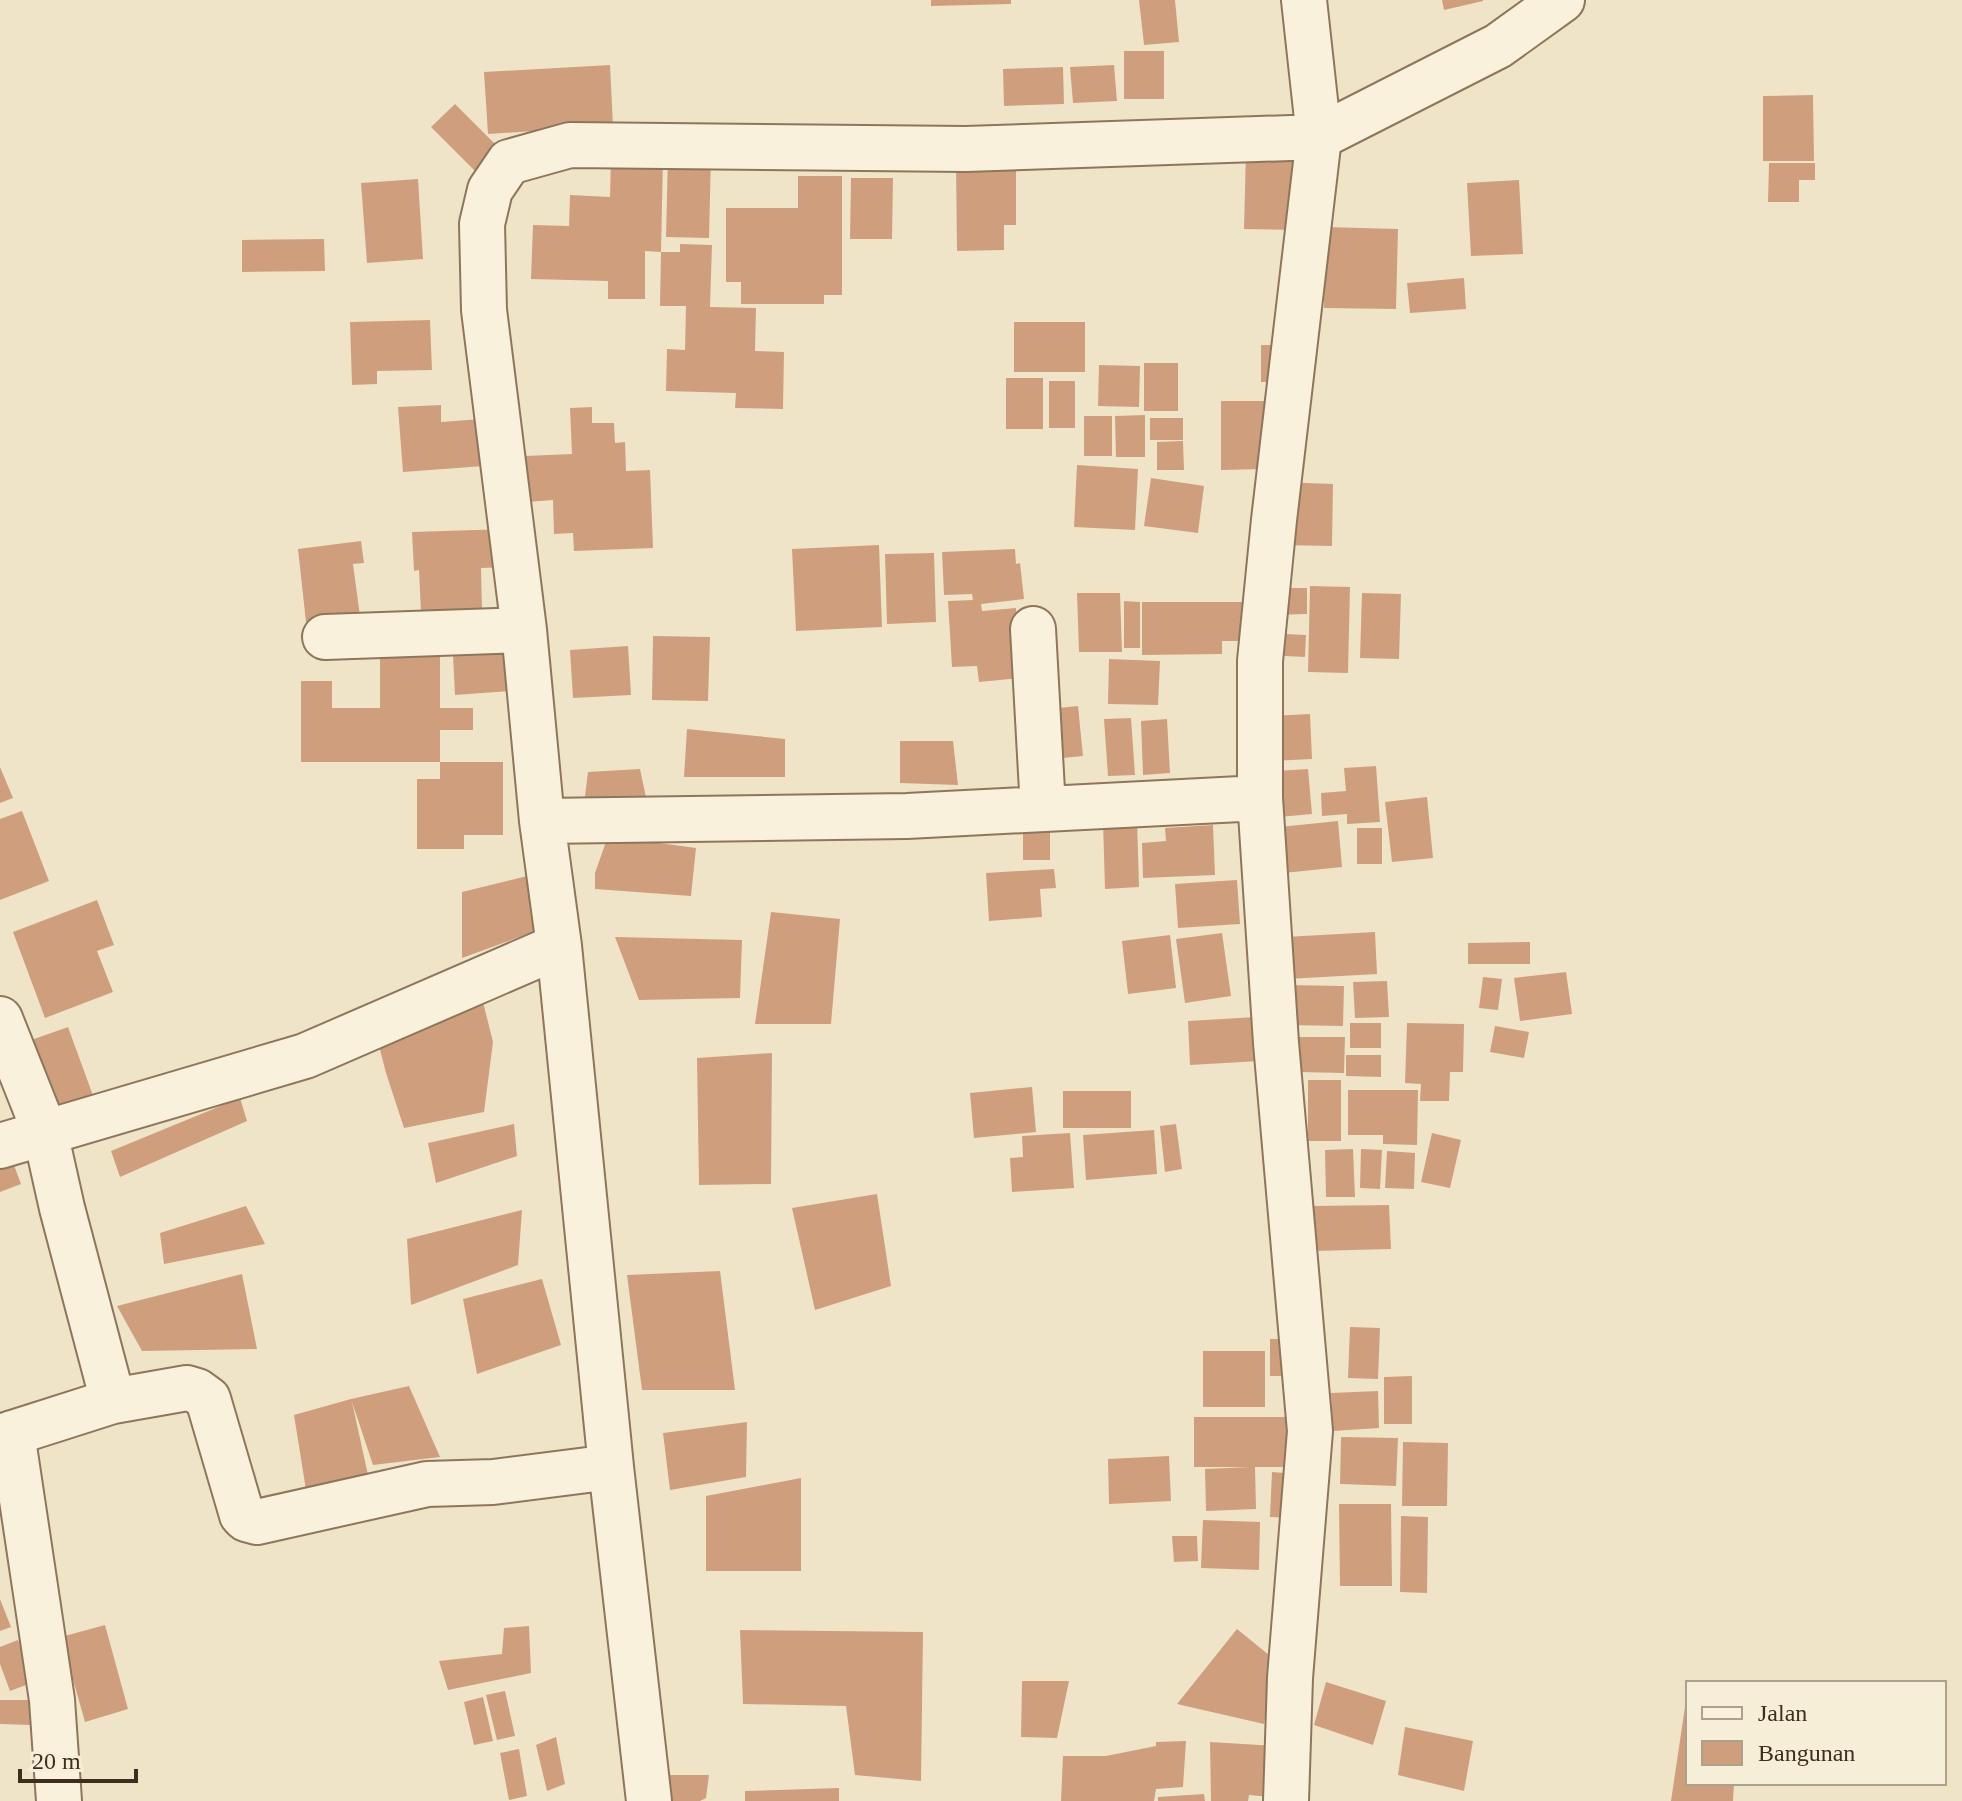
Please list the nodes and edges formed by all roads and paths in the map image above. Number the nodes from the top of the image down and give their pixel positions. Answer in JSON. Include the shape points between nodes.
{"nodes":[{"id":1,"x":1304,"y":0,"type":"edge"},
{"id":2,"x":1562,"y":0,"type":"edge"},
{"id":3,"x":1319,"y":137,"type":"junction"},
{"id":4,"x":1033,"y":629,"type":"dead end"},
{"id":5,"x":524,"y":630,"type":"junction"},
{"id":6,"x":325,"y":637,"type":"dead end"},
{"id":7,"x":1260,"y":798,"type":"junction"},
{"id":8,"x":1043,"y":809,"type":"junction"},
{"id":9,"x":542,"y":821,"type":"junction"},
{"id":10,"x":559,"y":946,"type":"junction"},
{"id":11,"x":0,"y":1019,"type":"edge"},
{"id":12,"x":45,"y":1132,"type":"junction"},
{"id":13,"x":0,"y":1146,"type":"edge"},
{"id":14,"x":113,"y":1401,"type":"junction"},
{"id":15,"x":6,"y":1435,"type":"edge"},
{"id":16,"x":611,"y":1467,"type":"junction"},
{"id":17,"x":59,"y":1801,"type":"edge"},
{"id":18,"x":649,"y":1801,"type":"edge"},
{"id":19,"x":1286,"y":1801,"type":"edge"}],
"edges":[{"from":1,"to":3,"type":"street"},
{"from":2,"to":3,"type":"street","via":[[1498,46]]},
{"from":3,"to":5,"type":"street","via":[[966,149],[570,145],[509,162],[490,190],[482,224],[484,310]]},
{"from":3,"to":7,"type":"street","via":[[1260,661]]},
{"from":4,"to":8,"type":"street"},
{"from":5,"to":6,"type":"street"},
{"from":5,"to":9,"type":"street"},
{"from":7,"to":8,"type":"street"},
{"from":7,"to":19,"type":"street","via":[[1310,1431]]},
{"from":8,"to":9,"type":"street"},
{"from":9,"to":10,"type":"street"},
{"from":10,"to":12,"type":"street","via":[[305,1056]]},
{"from":10,"to":16,"type":"street"},
{"from":11,"to":12,"type":"street"},
{"from":12,"to":13,"type":"street"},
{"from":12,"to":14,"type":"street"},
{"from":14,"to":15,"type":"street"},
{"from":14,"to":16,"type":"street","via":[[187,1388],[208,1399],[242,1515],[257,1522],[427,1484],[493,1482]]},
{"from":15,"to":17,"type":"street","via":[[52,1700]]},
{"from":16,"to":18,"type":"street"}]}
